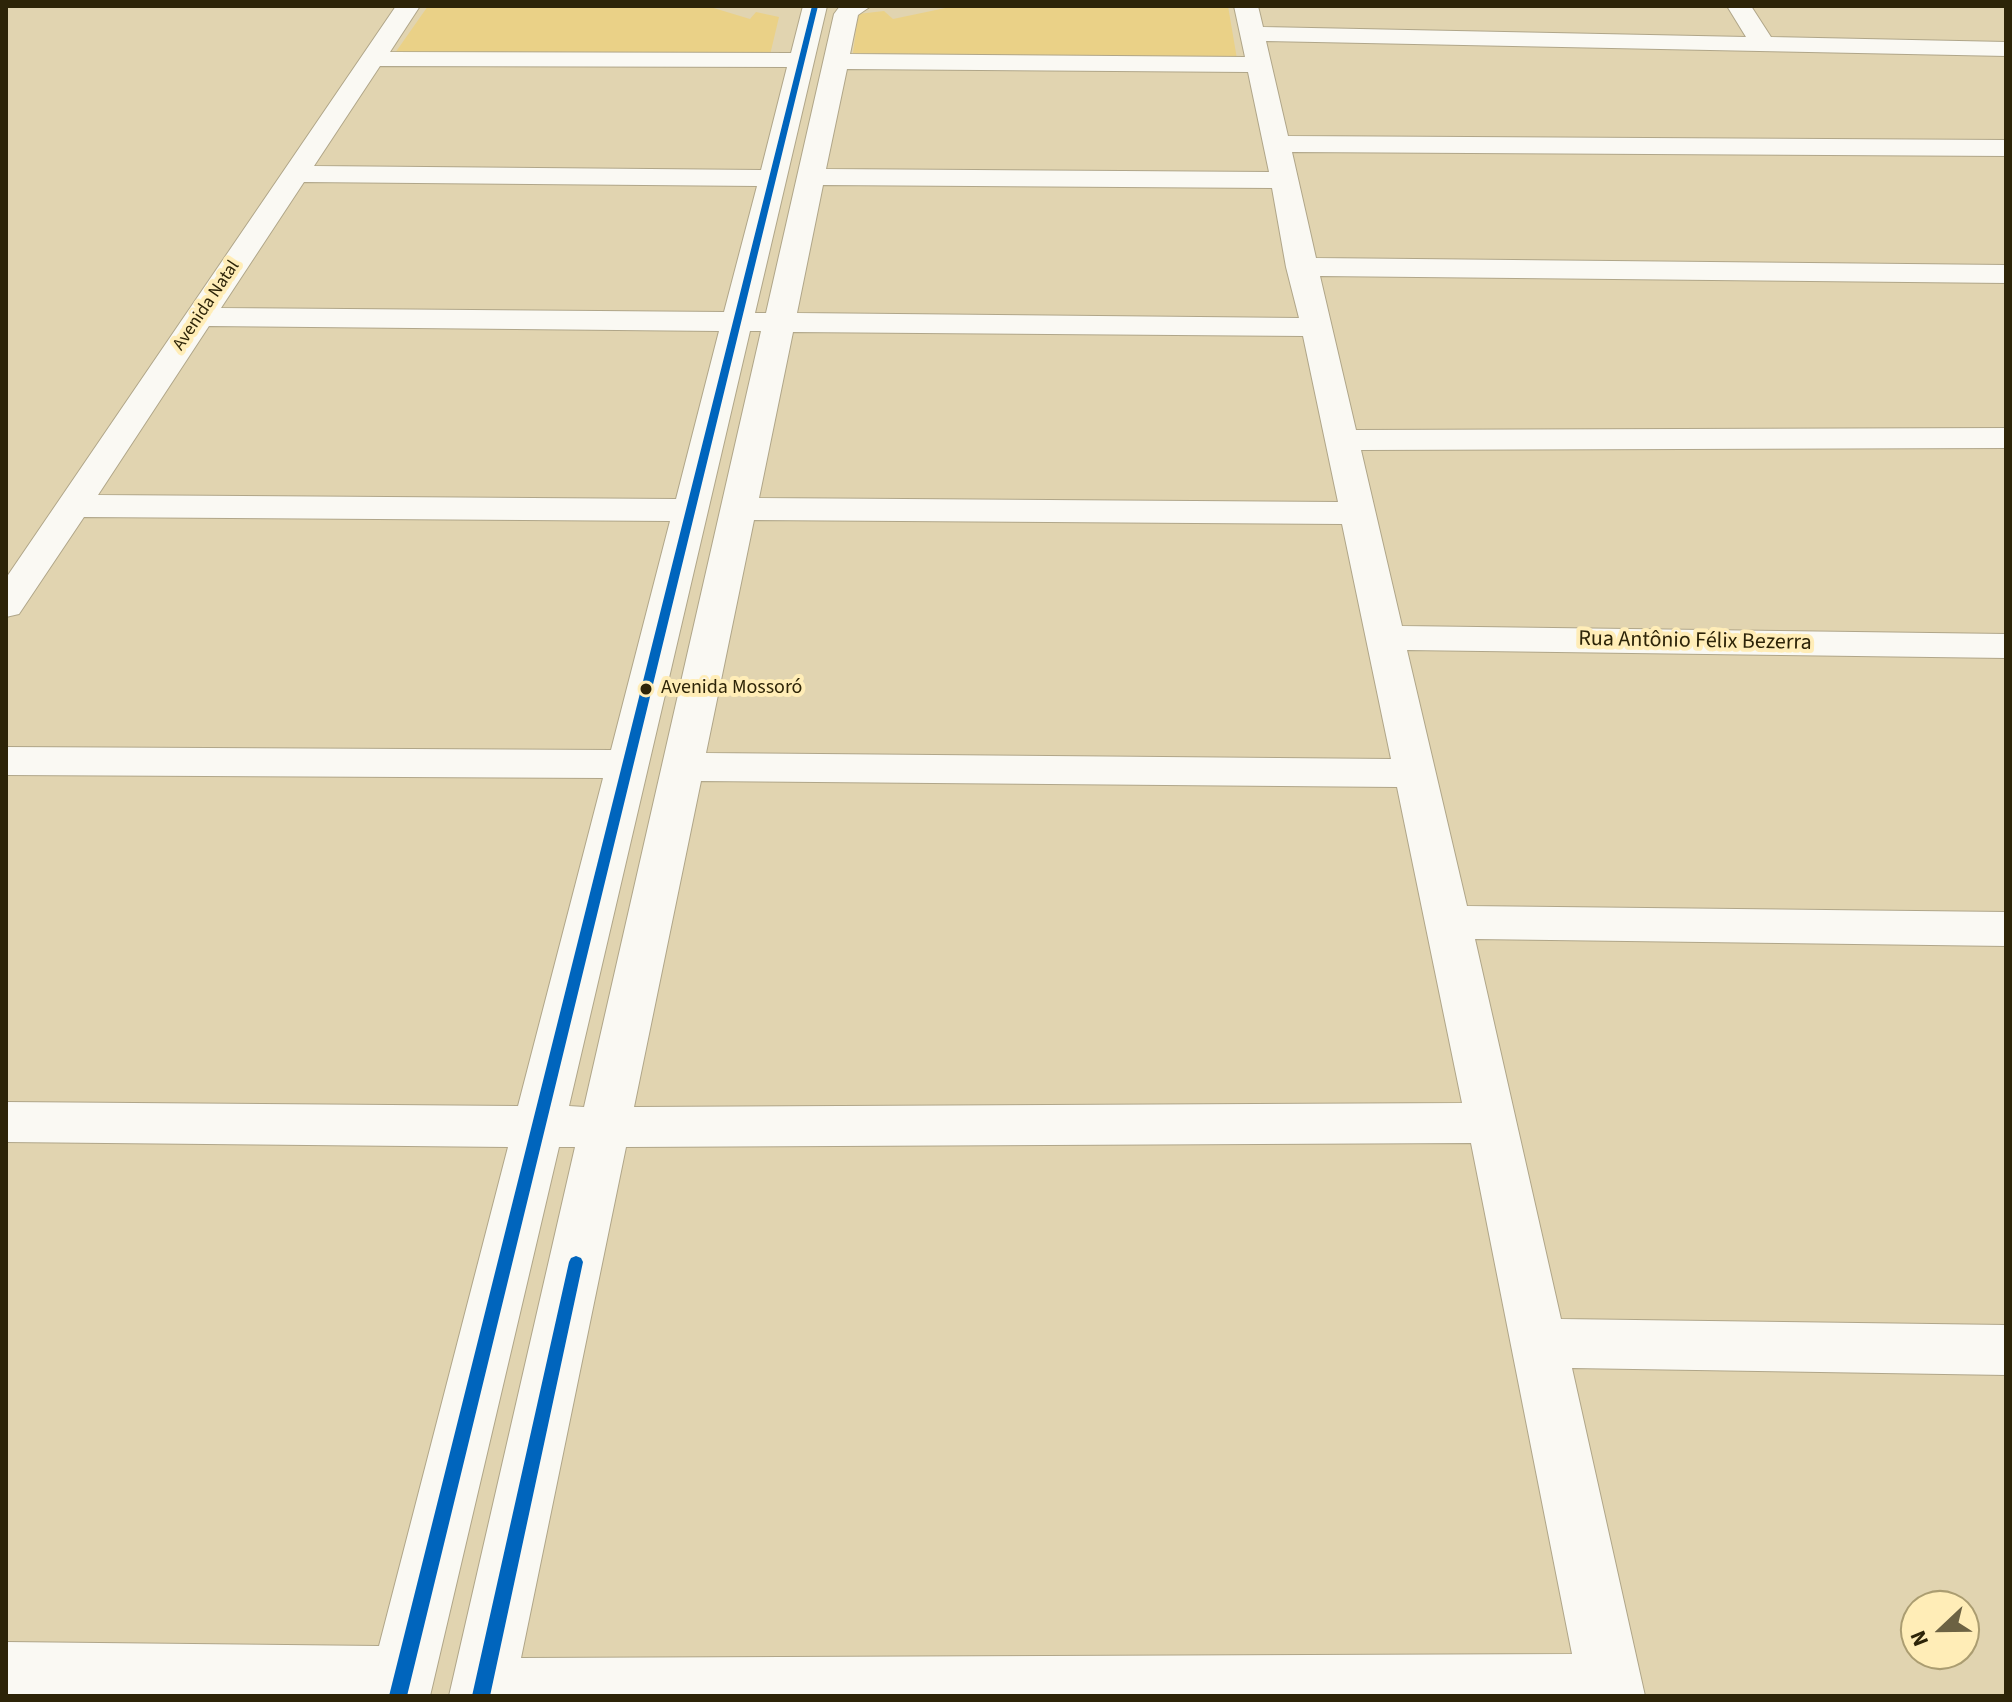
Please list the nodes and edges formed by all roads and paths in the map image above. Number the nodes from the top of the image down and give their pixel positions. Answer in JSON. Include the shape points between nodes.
{"nodes":[{"id":1,"x":408,"y":6,"type":"edge"},
{"id":2,"x":815,"y":6,"type":"edge"},
{"id":3,"x":859,"y":6,"type":"edge"},
{"id":4,"x":1739,"y":6,"type":"edge"},
{"id":5,"x":1252,"y":35,"type":"edge"},
{"id":6,"x":1763,"y":44,"type":"junction"},
{"id":7,"x":2006,"y":49,"type":"edge"},
{"id":8,"x":371,"y":59,"type":"junction"},
{"id":9,"x":820,"y":61,"type":"junction"},
{"id":10,"x":2006,"y":148,"type":"edge"},
{"id":11,"x":1279,"y":162,"type":"junction"},
{"id":12,"x":295,"y":174,"type":"junction"},
{"id":13,"x":792,"y":178,"type":"junction"},
{"id":14,"x":1301,"y":267,"type":"junction"},
{"id":15,"x":2006,"y":274,"type":"edge"},
{"id":16,"x":199,"y":317,"type":"junction"},
{"id":17,"x":758,"y":323,"type":"junction"},
{"id":18,"x":1314,"y":327,"type":"junction"},
{"id":19,"x":2006,"y":438,"type":"edge"},
{"id":20,"x":1340,"y":440,"type":"junction"},
{"id":21,"x":75,"y":506,"type":"junction"},
{"id":22,"x":739,"y":509,"type":"junction"},
{"id":23,"x":691,"y":510,"type":"junction"},
{"id":24,"x":1356,"y":513,"type":"junction"},
{"id":25,"x":6,"y":606,"type":"edge"},
{"id":26,"x":1385,"y":638,"type":"junction"},
{"id":27,"x":2006,"y":646,"type":"edge"},
{"id":28,"x":6,"y":761,"type":"edge"},
{"id":29,"x":629,"y":764,"type":"junction"},
{"id":30,"x":683,"y":767,"type":"junction"},
{"id":31,"x":1414,"y":773,"type":"junction"},
{"id":32,"x":1448,"y":922,"type":"junction"},
{"id":33,"x":2006,"y":929,"type":"edge"},
{"id":34,"x":6,"y":1122,"type":"edge"},
{"id":35,"x":1492,"y":1123,"type":"junction"},
{"id":36,"x":540,"y":1125,"type":"junction"},
{"id":37,"x":605,"y":1127,"type":"junction"},
{"id":38,"x":1538,"y":1343,"type":"junction"},
{"id":39,"x":2006,"y":1350,"type":"edge"},
{"id":40,"x":6,"y":1674,"type":"edge"},
{"id":41,"x":401,"y":1687,"type":"edge"},
{"id":42,"x":1612,"y":1691,"type":"edge"},
{"id":43,"x":482,"y":1693,"type":"edge"}],
"edges":[{"from":1,"to":8,"type":"street","name":"Avenida Natal"},
{"from":2,"to":9,"type":"street"},
{"from":3,"to":9,"type":"street","via":[[846,14]]},
{"from":4,"to":6,"type":"street"},
{"from":5,"to":6,"type":"street"},
{"from":5,"to":9,"type":"street"},
{"from":5,"to":11,"type":"street"},
{"from":6,"to":7,"type":"street"},
{"from":8,"to":9,"type":"street"},
{"from":8,"to":12,"type":"street","name":"Avenida Natal"},
{"from":9,"to":13,"type":"street"},
{"from":10,"to":11,"type":"street"},
{"from":11,"to":13,"type":"street"},
{"from":11,"to":14,"type":"street"},
{"from":12,"to":13,"type":"street"},
{"from":12,"to":16,"type":"street","name":"Avenida Natal"},
{"from":13,"to":17,"type":"street"},
{"from":14,"to":15,"type":"street"},
{"from":14,"to":18,"type":"street"},
{"from":16,"to":17,"type":"street"},
{"from":16,"to":21,"type":"street","name":"Avenida Natal"},
{"from":17,"to":18,"type":"street"},
{"from":17,"to":22,"type":"street"},
{"from":17,"to":23,"type":"street"},
{"from":18,"to":20,"type":"street"},
{"from":19,"to":20,"type":"street"},
{"from":20,"to":24,"type":"street"},
{"from":21,"to":23,"type":"street"},
{"from":21,"to":25,"type":"street","name":"Avenida Natal"},
{"from":22,"to":24,"type":"street"},
{"from":22,"to":30,"type":"street"},
{"from":23,"to":29,"type":"street"},
{"from":24,"to":26,"type":"street"},
{"from":26,"to":27,"type":"street","name":"Rua Antônio Félix Bezerra"},
{"from":26,"to":31,"type":"street"},
{"from":28,"to":29,"type":"street"},
{"from":29,"to":36,"type":"street"},
{"from":30,"to":31,"type":"street"},
{"from":30,"to":37,"type":"street"},
{"from":31,"to":32,"type":"street"},
{"from":32,"to":33,"type":"street"},
{"from":32,"to":35,"type":"street"},
{"from":34,"to":36,"type":"street"},
{"from":35,"to":37,"type":"street"},
{"from":35,"to":38,"type":"street"},
{"from":36,"to":37,"type":"street"},
{"from":36,"to":41,"type":"street"},
{"from":37,"to":43,"type":"street"},
{"from":38,"to":39,"type":"street"},
{"from":38,"to":42,"type":"street"},
{"from":40,"to":41,"type":"street"},
{"from":42,"to":43,"type":"street"}]}
